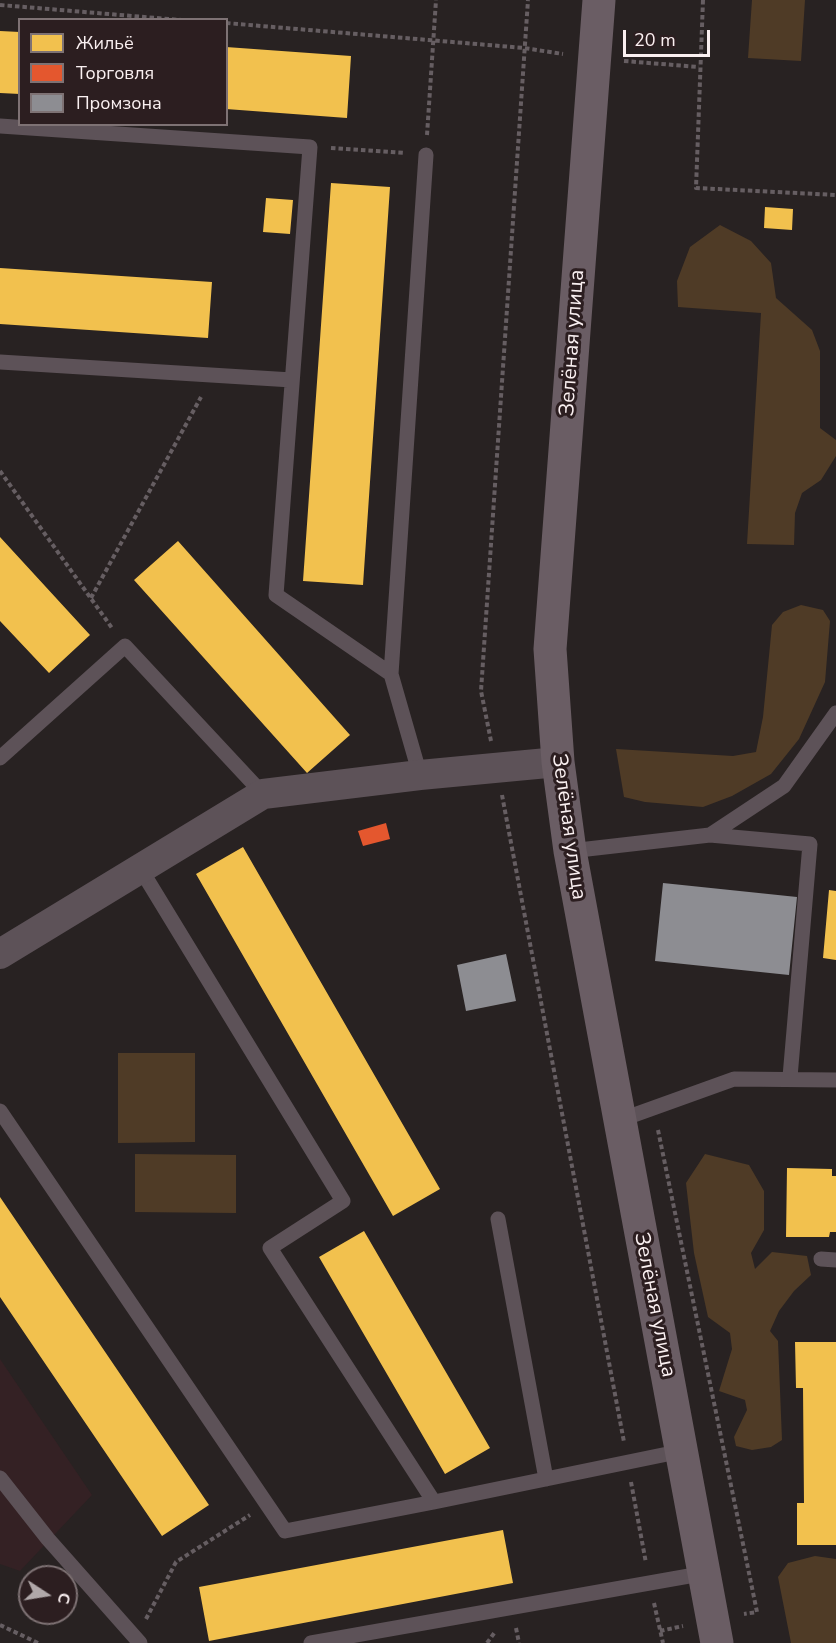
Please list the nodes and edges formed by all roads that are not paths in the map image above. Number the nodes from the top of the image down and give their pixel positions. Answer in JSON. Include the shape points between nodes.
{"nodes":[{"id":1,"x":591,"y":0,"type":"edge"},
{"id":2,"x":599,"y":0,"type":"edge"},
{"id":3,"x":0,"y":126,"type":"edge"},
{"id":4,"x":426,"y":155,"type":"road end"},
{"id":5,"x":0,"y":362,"type":"edge"},
{"id":6,"x":292,"y":380,"type":"junction"},
{"id":7,"x":391,"y":674,"type":"junction"},
{"id":8,"x":836,"y":713,"type":"edge"},
{"id":9,"x":0,"y":758,"type":"edge"},
{"id":10,"x":558,"y":762,"type":"junction"},
{"id":11,"x":420,"y":775,"type":"junction"},
{"id":12,"x":263,"y":795,"type":"junction"},
{"id":13,"x":710,"y":835,"type":"junction"},
{"id":14,"x":570,"y":851,"type":"junction"},
{"id":15,"x":140,"y":868,"type":"junction"},
{"id":16,"x":0,"y":954,"type":"edge"},
{"id":17,"x":790,"y":1077,"type":"junction"},
{"id":18,"x":836,"y":1080,"type":"edge"},
{"id":19,"x":0,"y":1111,"type":"edge"},
{"id":20,"x":620,"y":1120,"type":"junction"},
{"id":21,"x":498,"y":1219,"type":"dead end"},
{"id":22,"x":682,"y":1451,"type":"junction"},
{"id":23,"x":0,"y":1478,"type":"edge"},
{"id":24,"x":546,"y":1479,"type":"junction"},
{"id":25,"x":434,"y":1502,"type":"junction"},
{"id":26,"x":705,"y":1573,"type":"junction"},
{"id":27,"x":137,"y":1640,"type":"edge"},
{"id":28,"x":312,"y":1643,"type":"edge"},
{"id":29,"x":717,"y":1643,"type":"edge"}],
"edges":[{"from":1,"to":2,"type":"main road"},
{"from":2,"to":10,"type":"main road","name":"Зелёная улица","via":[[550,649]]},
{"from":3,"to":6,"type":"lane","via":[[310,147]]},
{"from":4,"to":7,"type":"lane"},
{"from":5,"to":6,"type":"lane"},
{"from":6,"to":7,"type":"lane","via":[[276,595]]},
{"from":7,"to":11,"type":"lane"},
{"from":8,"to":13,"type":"lane","via":[[784,786]]},
{"from":9,"to":12,"type":"lane","via":[[125,646]]},
{"from":10,"to":11,"type":"street"},
{"from":10,"to":14,"type":"main road","name":"Зелёная улица"},
{"from":11,"to":12,"type":"street"},
{"from":12,"to":15,"type":"street"},
{"from":13,"to":14,"type":"lane"},
{"from":13,"to":17,"type":"lane","via":[[810,844]]},
{"from":14,"to":20,"type":"main road","name":"Зелёная улица"},
{"from":15,"to":16,"type":"street"},
{"from":15,"to":25,"type":"lane","via":[[343,1201],[270,1248]]},
{"from":17,"to":18,"type":"lane"},
{"from":17,"to":20,"type":"lane","via":[[734,1078]]},
{"from":19,"to":25,"type":"lane","via":[[285,1531]]},
{"from":20,"to":22,"type":"main road","name":"Зелёная улица"},
{"from":21,"to":24,"type":"lane"},
{"from":22,"to":24,"type":"lane"},
{"from":22,"to":26,"type":"main road","name":"Зелёная улица"},
{"from":23,"to":27,"type":"lane"},
{"from":24,"to":25,"type":"lane"},
{"from":26,"to":28,"type":"lane"},
{"from":26,"to":29,"type":"main road","name":"Зелёная улица"}]}
